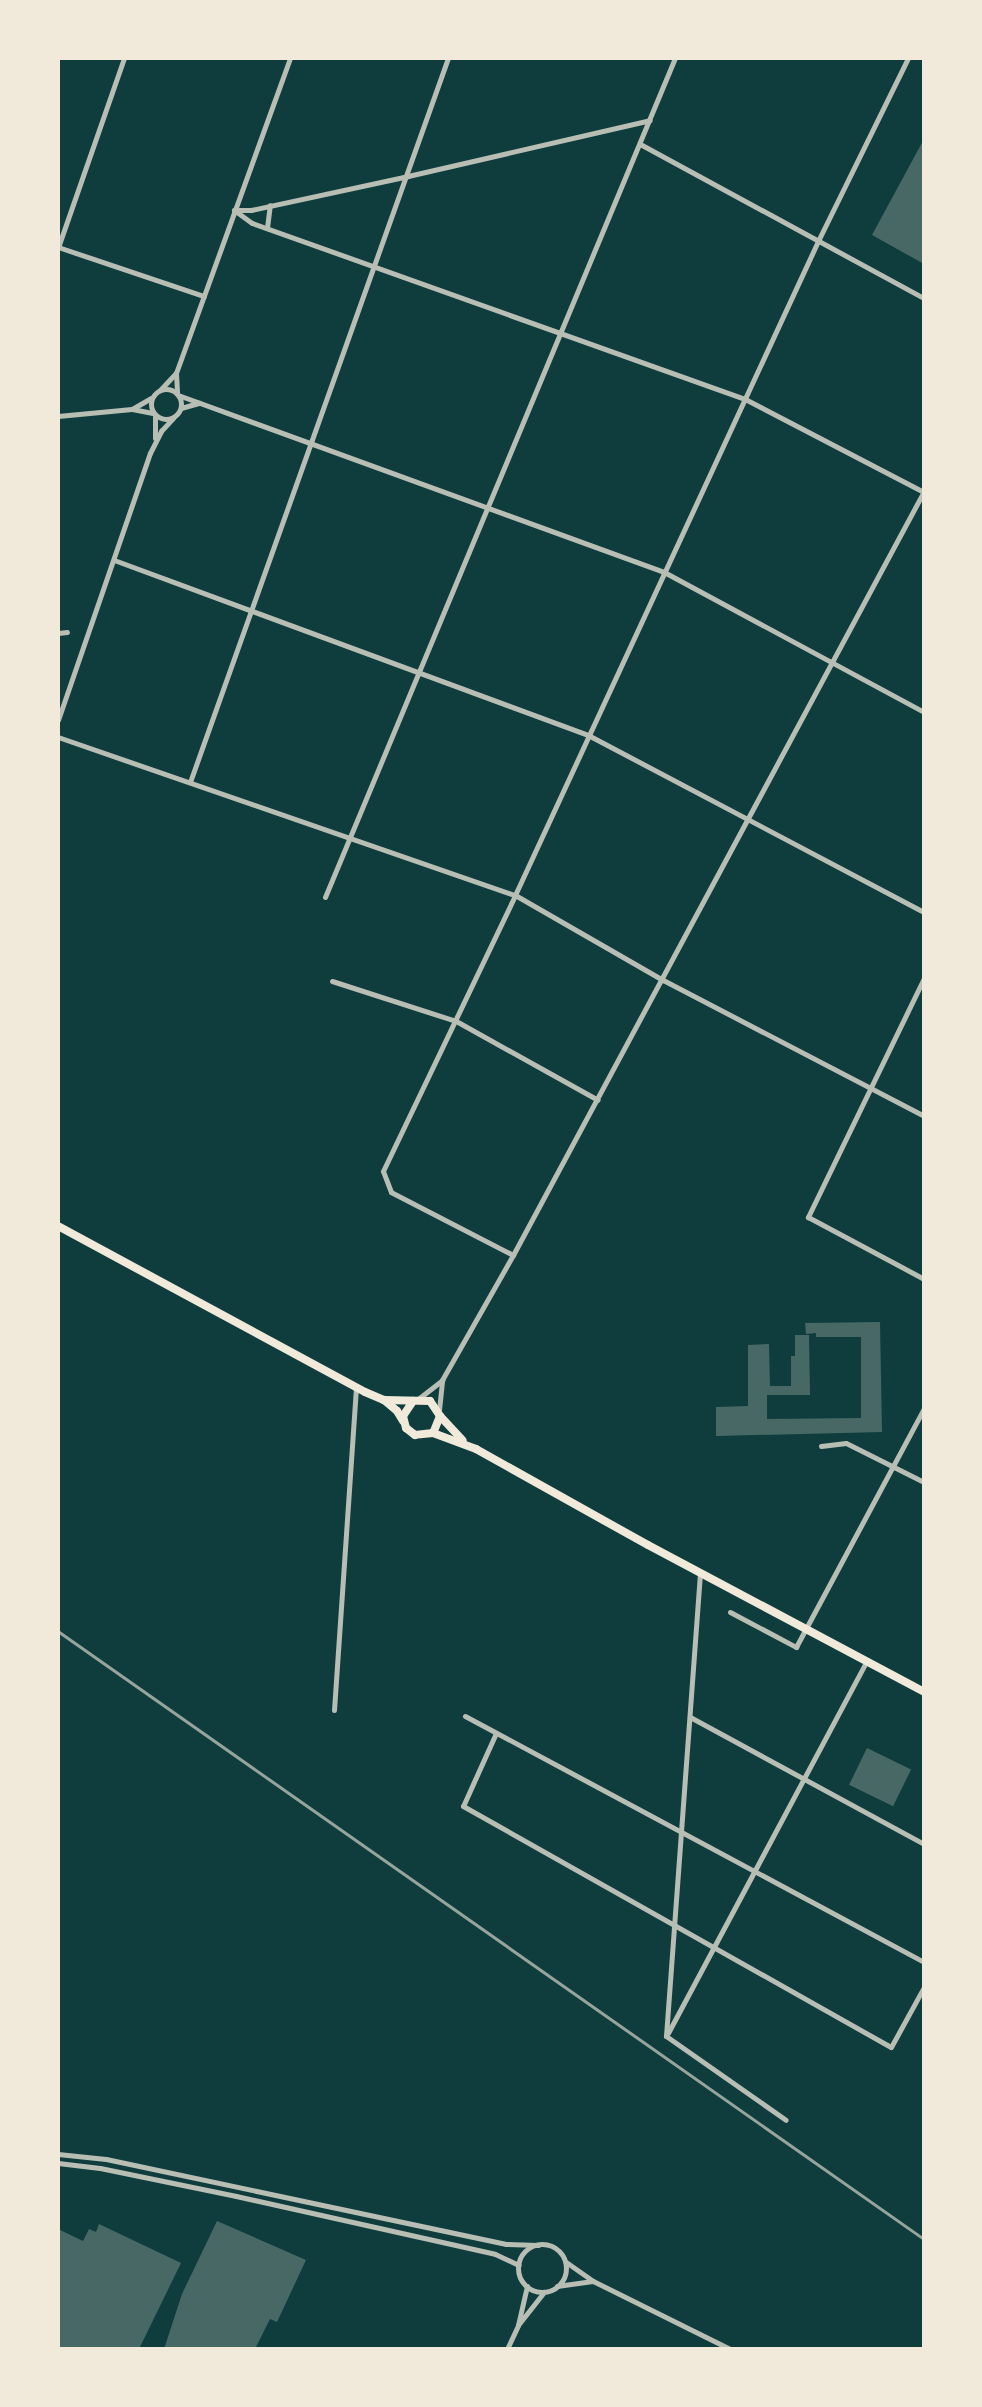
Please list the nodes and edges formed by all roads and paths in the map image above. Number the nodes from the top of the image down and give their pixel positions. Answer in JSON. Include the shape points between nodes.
{"nodes":[{"id":1,"x":124,"y":58,"type":"edge"},
{"id":2,"x":290,"y":58,"type":"edge"},
{"id":3,"x":448,"y":58,"type":"edge"},
{"id":4,"x":675,"y":58,"type":"edge"},
{"id":5,"x":908,"y":58,"type":"edge"},
{"id":6,"x":650,"y":120,"type":"junction"},
{"id":7,"x":640,"y":144,"type":"junction"},
{"id":8,"x":408,"y":176,"type":"junction"},
{"id":9,"x":271,"y":205,"type":"junction"},
{"id":10,"x":234,"y":210,"type":"junction"},
{"id":11,"x":267,"y":228,"type":"junction"},
{"id":12,"x":818,"y":241,"type":"junction"},
{"id":13,"x":376,"y":267,"type":"junction"},
{"id":14,"x":204,"y":296,"type":"junction"},
{"id":15,"x":924,"y":298,"type":"edge"},
{"id":16,"x":560,"y":332,"type":"junction"},
{"id":17,"x":176,"y":373,"type":"junction"},
{"id":18,"x":160,"y":390,"type":"junction"},
{"id":19,"x":177,"y":394,"type":"junction"},
{"id":20,"x":151,"y":398,"type":"junction"},
{"id":21,"x":745,"y":399,"type":"junction"},
{"id":22,"x":199,"y":403,"type":"junction"},
{"id":23,"x":181,"y":408,"type":"junction"},
{"id":24,"x":132,"y":409,"type":"junction"},
{"id":25,"x":154,"y":414,"type":"junction"},
{"id":26,"x":58,"y":416,"type":"edge"},
{"id":27,"x":173,"y":418,"type":"junction"},
{"id":28,"x":155,"y":441,"type":"junction"},
{"id":29,"x":313,"y":444,"type":"junction"},
{"id":30,"x":924,"y":491,"type":"edge"},
{"id":31,"x":487,"y":508,"type":"junction"},
{"id":32,"x":114,"y":560,"type":"junction"},
{"id":33,"x":664,"y":572,"type":"junction"},
{"id":34,"x":250,"y":612,"type":"junction"},
{"id":35,"x":66,"y":632,"type":"dead end"},
{"id":36,"x":58,"y":633,"type":"edge"},
{"id":37,"x":830,"y":663,"type":"junction"},
{"id":38,"x":419,"y":673,"type":"junction"},
{"id":39,"x":924,"y":712,"type":"edge"},
{"id":40,"x":58,"y":720,"type":"edge"},
{"id":41,"x":588,"y":735,"type":"junction"},
{"id":42,"x":58,"y":737,"type":"edge"},
{"id":43,"x":190,"y":782,"type":"junction"},
{"id":44,"x":748,"y":819,"type":"junction"},
{"id":45,"x":350,"y":838,"type":"junction"},
{"id":46,"x":515,"y":895,"type":"junction"},
{"id":47,"x":325,"y":897,"type":"dead end"},
{"id":48,"x":924,"y":912,"type":"edge"},
{"id":49,"x":924,"y":978,"type":"edge"},
{"id":50,"x":663,"y":980,"type":"junction"},
{"id":51,"x":332,"y":981,"type":"dead end"},
{"id":52,"x":456,"y":1021,"type":"junction"},
{"id":53,"x":870,"y":1086,"type":"junction"},
{"id":54,"x":598,"y":1100,"type":"junction"},
{"id":55,"x":924,"y":1116,"type":"edge"},
{"id":56,"x":58,"y":1226,"type":"edge"},
{"id":57,"x":513,"y":1255,"type":"junction"},
{"id":58,"x":924,"y":1279,"type":"edge"},
{"id":59,"x":442,"y":1380,"type":"junction"},
{"id":60,"x":356,"y":1387,"type":"junction"},
{"id":61,"x":384,"y":1400,"type":"junction"},
{"id":62,"x":416,"y":1400,"type":"junction"},
{"id":63,"x":924,"y":1408,"type":"edge"},
{"id":64,"x":440,"y":1413,"type":"junction"},
{"id":65,"x":404,"y":1422,"type":"junction"},
{"id":66,"x":433,"y":1433,"type":"junction"},
{"id":67,"x":464,"y":1443,"type":"junction"},
{"id":68,"x":821,"y":1446,"type":"dead end"},
{"id":69,"x":893,"y":1466,"type":"junction"},
{"id":70,"x":924,"y":1482,"type":"edge"},
{"id":71,"x":700,"y":1573,"type":"junction"},
{"id":72,"x":730,"y":1612,"type":"dead end"},
{"id":73,"x":806,"y":1629,"type":"junction"},
{"id":74,"x":867,"y":1660,"type":"junction"},
{"id":75,"x":924,"y":1692,"type":"edge"},
{"id":76,"x":334,"y":1710,"type":"dead end"},
{"id":77,"x":465,"y":1716,"type":"dead end"},
{"id":78,"x":690,"y":1717,"type":"junction"},
{"id":79,"x":496,"y":1733,"type":"junction"},
{"id":80,"x":804,"y":1778,"type":"junction"},
{"id":81,"x":681,"y":1832,"type":"junction"},
{"id":82,"x":924,"y":1844,"type":"edge"},
{"id":83,"x":754,"y":1871,"type":"junction"},
{"id":84,"x":674,"y":1925,"type":"junction"},
{"id":85,"x":713,"y":1947,"type":"junction"},
{"id":86,"x":924,"y":1962,"type":"edge"},
{"id":87,"x":924,"y":1987,"type":"edge"},
{"id":88,"x":666,"y":2036,"type":"junction"},
{"id":89,"x":786,"y":2120,"type":"dead end"},
{"id":90,"x":58,"y":2154,"type":"edge"},
{"id":91,"x":58,"y":2163,"type":"edge"},
{"id":92,"x":538,"y":2245,"type":"junction"},
{"id":93,"x":566,"y":2262,"type":"junction"},
{"id":94,"x":519,"y":2265,"type":"junction"},
{"id":95,"x":593,"y":2281,"type":"junction"},
{"id":96,"x":527,"y":2286,"type":"junction"},
{"id":97,"x":557,"y":2286,"type":"junction"},
{"id":98,"x":544,"y":2291,"type":"junction"},
{"id":99,"x":518,"y":2325,"type":"junction"},
{"id":100,"x":507,"y":2349,"type":"edge"},
{"id":101,"x":730,"y":2349,"type":"edge"}],
"edges":[{"from":1,"to":14,"type":"street","via":[[58,247]]},
{"from":2,"to":10,"type":"street"},
{"from":3,"to":8,"type":"street"},
{"from":4,"to":6,"type":"street"},
{"from":5,"to":12,"type":"street"},
{"from":6,"to":7,"type":"street"},
{"from":6,"to":8,"type":"street"},
{"from":7,"to":12,"type":"street"},
{"from":7,"to":16,"type":"street"},
{"from":8,"to":9,"type":"street"},
{"from":8,"to":13,"type":"street"},
{"from":9,"to":10,"type":"street"},
{"from":9,"to":11,"type":"street"},
{"from":10,"to":11,"type":"street"},
{"from":10,"to":14,"type":"street"},
{"from":11,"to":13,"type":"street"},
{"from":12,"to":15,"type":"street"},
{"from":12,"to":21,"type":"street"},
{"from":13,"to":16,"type":"street"},
{"from":13,"to":29,"type":"street"},
{"from":14,"to":17,"type":"street"},
{"from":16,"to":21,"type":"street"},
{"from":16,"to":31,"type":"street"},
{"from":17,"to":18,"type":"street"},
{"from":17,"to":19,"type":"street"},
{"from":18,"to":19,"type":"street"},
{"from":18,"to":20,"type":"street"},
{"from":19,"to":22,"type":"street"},
{"from":19,"to":23,"type":"street"},
{"from":20,"to":24,"type":"street"},
{"from":20,"to":25,"type":"street"},
{"from":21,"to":30,"type":"street"},
{"from":21,"to":33,"type":"street"},
{"from":22,"to":23,"type":"street"},
{"from":22,"to":29,"type":"street"},
{"from":23,"to":27,"type":"street"},
{"from":24,"to":25,"type":"street"},
{"from":24,"to":26,"type":"street"},
{"from":25,"to":27,"type":"street"},
{"from":25,"to":28,"type":"street"},
{"from":27,"to":28,"type":"street"},
{"from":28,"to":32,"type":"street"},
{"from":29,"to":31,"type":"street"},
{"from":29,"to":34,"type":"street"},
{"from":30,"to":37,"type":"street"},
{"from":31,"to":33,"type":"street"},
{"from":31,"to":38,"type":"street"},
{"from":32,"to":34,"type":"street"},
{"from":32,"to":40,"type":"street"},
{"from":33,"to":37,"type":"street"},
{"from":33,"to":41,"type":"street"},
{"from":34,"to":38,"type":"street"},
{"from":34,"to":43,"type":"street"},
{"from":35,"to":36,"type":"street"},
{"from":37,"to":39,"type":"street"},
{"from":37,"to":44,"type":"street"},
{"from":38,"to":41,"type":"street"},
{"from":38,"to":45,"type":"street"},
{"from":41,"to":44,"type":"street"},
{"from":41,"to":46,"type":"street"},
{"from":42,"to":43,"type":"street"},
{"from":43,"to":45,"type":"street"},
{"from":44,"to":48,"type":"street"},
{"from":44,"to":50,"type":"street"},
{"from":45,"to":46,"type":"street"},
{"from":45,"to":47,"type":"street"},
{"from":46,"to":50,"type":"street"},
{"from":46,"to":52,"type":"street"},
{"from":49,"to":53,"type":"street"},
{"from":50,"to":53,"type":"street"},
{"from":50,"to":54,"type":"street"},
{"from":51,"to":52,"type":"street"},
{"from":52,"to":54,"type":"street"},
{"from":52,"to":57,"type":"street","via":[[383,1171],[391,1192]]},
{"from":53,"to":55,"type":"street"},
{"from":53,"to":58,"type":"street","via":[[808,1217]]},
{"from":54,"to":57,"type":"street"},
{"from":56,"to":60,"type":"main road"},
{"from":57,"to":59,"type":"street"},
{"from":59,"to":62,"type":"street"},
{"from":59,"to":64,"type":"street"},
{"from":60,"to":61,"type":"main road"},
{"from":60,"to":76,"type":"street"},
{"from":61,"to":62,"type":"main road"},
{"from":61,"to":65,"type":"main road"},
{"from":62,"to":64,"type":"main road","via":[[430,1401]]},
{"from":62,"to":65,"type":"main road","via":[[405,1410]]},
{"from":63,"to":69,"type":"street"},
{"from":64,"to":66,"type":"main road"},
{"from":64,"to":67,"type":"main road"},
{"from":65,"to":66,"type":"main road","via":[[415,1435]]},
{"from":66,"to":67,"type":"main road"},
{"from":67,"to":71,"type":"main road"},
{"from":68,"to":69,"type":"street","via":[[846,1443]]},
{"from":69,"to":70,"type":"street"},
{"from":69,"to":73,"type":"street"},
{"from":71,"to":73,"type":"main road"},
{"from":71,"to":78,"type":"street"},
{"from":72,"to":73,"type":"street","via":[[796,1647]]},
{"from":73,"to":74,"type":"main road"},
{"from":74,"to":75,"type":"main road"},
{"from":74,"to":80,"type":"street"},
{"from":77,"to":79,"type":"street"},
{"from":78,"to":80,"type":"street"},
{"from":78,"to":81,"type":"street"},
{"from":79,"to":81,"type":"street"},
{"from":79,"to":84,"type":"street","via":[[463,1806]]},
{"from":80,"to":82,"type":"street"},
{"from":80,"to":83,"type":"street"},
{"from":81,"to":83,"type":"street"},
{"from":81,"to":84,"type":"street"},
{"from":83,"to":85,"type":"street"},
{"from":83,"to":86,"type":"street"},
{"from":84,"to":85,"type":"street"},
{"from":84,"to":88,"type":"street"},
{"from":85,"to":87,"type":"street","via":[[891,2047]]},
{"from":85,"to":88,"type":"street"},
{"from":88,"to":89,"type":"street"},
{"from":90,"to":92,"type":"street","via":[[106,2159],[506,2244]]},
{"from":91,"to":94,"type":"street","via":[[236,2196],[495,2254]]},
{"from":92,"to":93,"type":"street","via":[[558,2250]]},
{"from":92,"to":94,"type":"street","via":[[525,2252]]},
{"from":93,"to":95,"type":"street"},
{"from":93,"to":97,"type":"street","via":[[565,2277]]},
{"from":94,"to":96,"type":"street"},
{"from":95,"to":97,"type":"street"},
{"from":95,"to":101,"type":"street"},
{"from":96,"to":98,"type":"street"},
{"from":96,"to":99,"type":"street"},
{"from":97,"to":98,"type":"street"},
{"from":98,"to":99,"type":"street"},
{"from":99,"to":100,"type":"street"}]}
